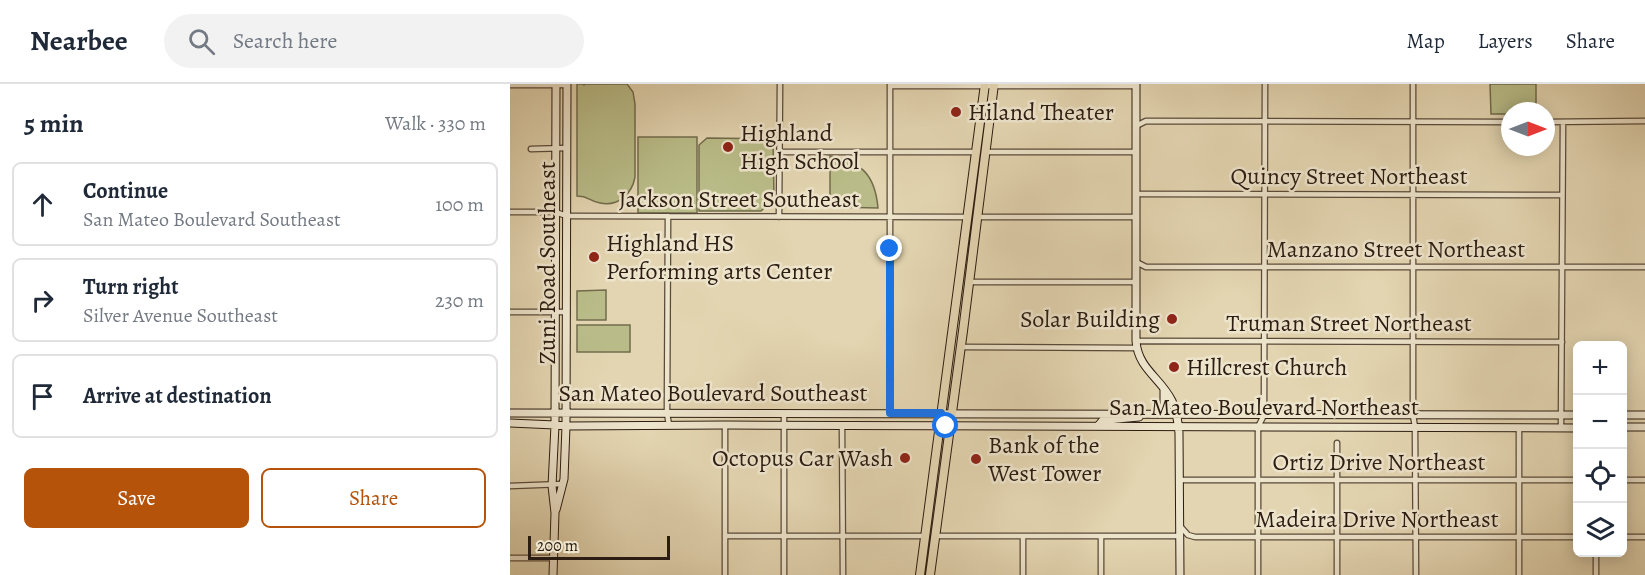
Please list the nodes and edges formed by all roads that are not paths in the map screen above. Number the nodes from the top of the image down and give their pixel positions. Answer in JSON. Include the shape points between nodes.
{"nodes":[{"id":1,"x":556,"y":84,"type":"edge"},
{"id":2,"x":567,"y":84,"type":"edge"},
{"id":3,"x":1265,"y":84,"type":"edge"},
{"id":4,"x":1413,"y":84,"type":"edge"},
{"id":5,"x":510,"y":85,"type":"edge"},
{"id":6,"x":890,"y":85,"type":"edge"},
{"id":7,"x":984,"y":85,"type":"edge"},
{"id":8,"x":994,"y":85,"type":"edge"},
{"id":9,"x":1136,"y":85,"type":"edge"},
{"id":10,"x":781,"y":86,"type":"edge"},
{"id":11,"x":1136,"y":113,"type":"junction"},
{"id":12,"x":1265,"y":120,"type":"junction"},
{"id":13,"x":1146,"y":121,"type":"junction"},
{"id":14,"x":1645,"y":121,"type":"edge"},
{"id":15,"x":1413,"y":122,"type":"junction"},
{"id":16,"x":1501,"y":122,"type":"edge"},
{"id":17,"x":1555,"y":122,"type":"edge"},
{"id":18,"x":1563,"y":122,"type":"junction"},
{"id":19,"x":1136,"y":126,"type":"junction"},
{"id":20,"x":556,"y":148,"type":"junction"},
{"id":21,"x":567,"y":148,"type":"junction"},
{"id":22,"x":531,"y":149,"type":"dead end"},
{"id":23,"x":890,"y":151,"type":"junction"},
{"id":24,"x":779,"y":152,"type":"junction"},
{"id":25,"x":976,"y":152,"type":"junction"},
{"id":26,"x":986,"y":152,"type":"junction"},
{"id":27,"x":1136,"y":152,"type":"junction"},
{"id":28,"x":1136,"y":194,"type":"junction"},
{"id":29,"x":1265,"y":194,"type":"junction"},
{"id":30,"x":1412,"y":194,"type":"junction"},
{"id":31,"x":1562,"y":195,"type":"junction"},
{"id":32,"x":510,"y":212,"type":"edge"},
{"id":33,"x":555,"y":212,"type":"junction"},
{"id":34,"x":567,"y":216,"type":"junction"},
{"id":35,"x":668,"y":216,"type":"junction"},
{"id":36,"x":968,"y":216,"type":"junction"},
{"id":37,"x":779,"y":217,"type":"junction"},
{"id":38,"x":890,"y":217,"type":"junction"},
{"id":39,"x":978,"y":217,"type":"junction"},
{"id":40,"x":1136,"y":217,"type":"junction"},
{"id":41,"x":1136,"y":262,"type":"junction"},
{"id":42,"x":1146,"y":267,"type":"junction"},
{"id":43,"x":1264,"y":267,"type":"junction"},
{"id":44,"x":1413,"y":267,"type":"junction"},
{"id":45,"x":1645,"y":267,"type":"edge"},
{"id":46,"x":1562,"y":268,"type":"junction"},
{"id":47,"x":1136,"y":273,"type":"junction"},
{"id":48,"x":970,"y":282,"type":"junction"},
{"id":49,"x":1136,"y":282,"type":"junction"},
{"id":50,"x":510,"y":312,"type":"edge"},
{"id":51,"x":556,"y":312,"type":"junction"},
{"id":52,"x":567,"y":312,"type":"junction"},
{"id":53,"x":1264,"y":341,"type":"junction"},
{"id":54,"x":1413,"y":341,"type":"junction"},
{"id":55,"x":1562,"y":342,"type":"junction"},
{"id":56,"x":1136,"y":344,"type":"junction"},
{"id":57,"x":961,"y":347,"type":"junction"},
{"id":58,"x":1164,"y":389,"type":"junction"},
{"id":59,"x":555,"y":412,"type":"junction"},
{"id":60,"x":510,"y":413,"type":"edge"},
{"id":61,"x":567,"y":413,"type":"junction"},
{"id":62,"x":668,"y":413,"type":"junction"},
{"id":63,"x":784,"y":413,"type":"junction"},
{"id":64,"x":890,"y":413,"type":"junction"},
{"id":65,"x":941,"y":413,"type":"junction"},
{"id":66,"x":952,"y":413,"type":"junction"},
{"id":67,"x":1143,"y":414,"type":"junction"},
{"id":68,"x":1160,"y":414,"type":"junction"},
{"id":69,"x":1176,"y":414,"type":"junction"},
{"id":70,"x":1264,"y":415,"type":"junction"},
{"id":71,"x":1413,"y":415,"type":"junction"},
{"id":72,"x":1562,"y":415,"type":"junction"},
{"id":73,"x":1573,"y":415,"type":"edge"},
{"id":74,"x":1627,"y":415,"type":"edge"},
{"id":75,"x":1645,"y":415,"type":"edge"},
{"id":76,"x":510,"y":423,"type":"edge"},
{"id":77,"x":555,"y":424,"type":"junction"},
{"id":78,"x":669,"y":425,"type":"junction"},
{"id":79,"x":725,"y":425,"type":"junction"},
{"id":80,"x":784,"y":425,"type":"junction"},
{"id":81,"x":842,"y":425,"type":"junction"},
{"id":82,"x":567,"y":426,"type":"junction"},
{"id":83,"x":940,"y":426,"type":"junction"},
{"id":84,"x":950,"y":426,"type":"junction"},
{"id":85,"x":1098,"y":426,"type":"junction"},
{"id":86,"x":1179,"y":427,"type":"junction"},
{"id":87,"x":1258,"y":427,"type":"junction"},
{"id":88,"x":1627,"y":427,"type":"edge"},
{"id":89,"x":1645,"y":427,"type":"edge"},
{"id":90,"x":1415,"y":428,"type":"junction"},
{"id":91,"x":1519,"y":428,"type":"junction"},
{"id":92,"x":1562,"y":428,"type":"junction"},
{"id":93,"x":1573,"y":428,"type":"edge"},
{"id":94,"x":1337,"y":443,"type":"dead end"},
{"id":95,"x":1180,"y":480,"type":"junction"},
{"id":96,"x":1258,"y":480,"type":"junction"},
{"id":97,"x":1337,"y":480,"type":"junction"},
{"id":98,"x":1415,"y":480,"type":"junction"},
{"id":99,"x":1519,"y":480,"type":"junction"},
{"id":100,"x":1573,"y":480,"type":"edge"},
{"id":101,"x":1627,"y":480,"type":"edge"},
{"id":102,"x":1645,"y":480,"type":"edge"},
{"id":103,"x":563,"y":484,"type":"junction"},
{"id":104,"x":510,"y":486,"type":"edge"},
{"id":105,"x":552,"y":486,"type":"junction"},
{"id":106,"x":555,"y":513,"type":"junction"},
{"id":107,"x":1180,"y":526,"type":"junction"},
{"id":108,"x":725,"y":536,"type":"junction"},
{"id":109,"x":784,"y":536,"type":"junction"},
{"id":110,"x":843,"y":536,"type":"junction"},
{"id":111,"x":925,"y":536,"type":"junction"},
{"id":112,"x":936,"y":536,"type":"junction"},
{"id":113,"x":1023,"y":536,"type":"junction"},
{"id":114,"x":1101,"y":536,"type":"junction"},
{"id":115,"x":1180,"y":536,"type":"junction"},
{"id":116,"x":1258,"y":537,"type":"junction"},
{"id":117,"x":1337,"y":537,"type":"junction"},
{"id":118,"x":1415,"y":537,"type":"junction"},
{"id":119,"x":1519,"y":537,"type":"junction"},
{"id":120,"x":1573,"y":537,"type":"edge"},
{"id":121,"x":1627,"y":537,"type":"edge"},
{"id":122,"x":1645,"y":537,"type":"edge"},
{"id":123,"x":1596,"y":557,"type":"edge"},
{"id":124,"x":510,"y":558,"type":"edge"},
{"id":125,"x":553,"y":558,"type":"junction"},
{"id":126,"x":553,"y":575,"type":"edge"},
{"id":127,"x":725,"y":575,"type":"edge"},
{"id":128,"x":784,"y":575,"type":"edge"},
{"id":129,"x":843,"y":575,"type":"edge"},
{"id":130,"x":920,"y":575,"type":"edge"},
{"id":131,"x":930,"y":575,"type":"edge"},
{"id":132,"x":1023,"y":575,"type":"edge"},
{"id":133,"x":1101,"y":575,"type":"edge"},
{"id":134,"x":1180,"y":575,"type":"edge"},
{"id":135,"x":1258,"y":575,"type":"edge"},
{"id":136,"x":1337,"y":575,"type":"edge"},
{"id":137,"x":1416,"y":575,"type":"edge"},
{"id":138,"x":1519,"y":575,"type":"edge"},
{"id":139,"x":1596,"y":575,"type":"edge"}],
"edges":[{"from":1,"to":2,"type":"street"},
{"from":1,"to":5,"type":"street"},
{"from":1,"to":20,"type":"main road","name":"Zuni Road Southeast"},
{"from":2,"to":21,"type":"main road","name":"Zuni Road Southeast"},
{"from":3,"to":12,"type":"street"},
{"from":4,"to":15,"type":"street"},
{"from":6,"to":7,"type":"street"},
{"from":6,"to":23,"type":"street"},
{"from":7,"to":8,"type":"street"},
{"from":7,"to":25,"type":"main road"},
{"from":8,"to":9,"type":"street"},
{"from":8,"to":26,"type":"main road"},
{"from":9,"to":11,"type":"main road"},
{"from":10,"to":24,"type":"street"},
{"from":11,"to":13,"type":"street"},
{"from":11,"to":19,"type":"main road"},
{"from":12,"to":13,"type":"street"},
{"from":12,"to":15,"type":"street"},
{"from":12,"to":29,"type":"street"},
{"from":13,"to":19,"type":"street"},
{"from":14,"to":18,"type":"street"},
{"from":15,"to":16,"type":"street"},
{"from":15,"to":30,"type":"street"},
{"from":17,"to":18,"type":"street"},
{"from":18,"to":31,"type":"street"},
{"from":19,"to":27,"type":"main road"},
{"from":20,"to":21,"type":"street"},
{"from":20,"to":22,"type":"street"},
{"from":20,"to":33,"type":"main road","name":"Zuni Road Southeast"},
{"from":21,"to":34,"type":"main road","name":"Zuni Road Southeast"},
{"from":23,"to":24,"type":"street"},
{"from":23,"to":25,"type":"street"},
{"from":23,"to":38,"type":"street"},
{"from":24,"to":37,"type":"street"},
{"from":25,"to":36,"type":"main road"},
{"from":26,"to":27,"type":"street"},
{"from":26,"to":39,"type":"main road"},
{"from":27,"to":28,"type":"main road"},
{"from":28,"to":29,"type":"street","name":"Quincy Street Northeast"},
{"from":28,"to":40,"type":"main road"},
{"from":29,"to":30,"type":"street","name":"Quincy Street Northeast"},
{"from":29,"to":43,"type":"street"},
{"from":30,"to":31,"type":"street","name":"Quincy Street Northeast"},
{"from":30,"to":44,"type":"street"},
{"from":31,"to":46,"type":"street"},
{"from":32,"to":33,"type":"street","name":"Jackson Street Southeast"},
{"from":33,"to":34,"type":"street","name":"Jackson Street Southeast"},
{"from":33,"to":51,"type":"main road","name":"Zuni Road Southeast"},
{"from":34,"to":35,"type":"street","name":"Jackson Street Southeast"},
{"from":34,"to":52,"type":"main road","name":"Zuni Road Southeast"},
{"from":35,"to":37,"type":"street","name":"Jackson Street Southeast"},
{"from":35,"to":62,"type":"street"},
{"from":36,"to":38,"type":"street","name":"Jackson Street Southeast"},
{"from":36,"to":65,"type":"main road"},
{"from":37,"to":38,"type":"street","name":"Jackson Street Southeast"},
{"from":38,"to":64,"type":"street"},
{"from":39,"to":40,"type":"street"},
{"from":39,"to":48,"type":"main road"},
{"from":40,"to":41,"type":"main road"},
{"from":41,"to":42,"type":"street","name":"Manzano Street Northeast"},
{"from":41,"to":47,"type":"main road"},
{"from":42,"to":43,"type":"street","name":"Manzano Street Northeast"},
{"from":42,"to":47,"type":"street"},
{"from":43,"to":44,"type":"street","name":"Manzano Street Northeast"},
{"from":43,"to":53,"type":"street"},
{"from":44,"to":46,"type":"street","name":"Manzano Street Northeast"},
{"from":44,"to":54,"type":"street"},
{"from":45,"to":46,"type":"street","name":"Manzano Street Northeast"},
{"from":46,"to":55,"type":"street"},
{"from":47,"to":49,"type":"main road"},
{"from":48,"to":49,"type":"street"},
{"from":48,"to":57,"type":"main road"},
{"from":49,"to":56,"type":"main road"},
{"from":50,"to":51,"type":"street"},
{"from":51,"to":52,"type":"street"},
{"from":51,"to":59,"type":"main road","name":"Zuni Road Southeast"},
{"from":52,"to":61,"type":"main road","name":"Zuni Road Southeast"},
{"from":53,"to":54,"type":"street","name":"Truman Street Northeast"},
{"from":53,"to":56,"type":"street","name":"Truman Street Northeast"},
{"from":53,"to":70,"type":"street"},
{"from":54,"to":55,"type":"street","name":"Truman Street Northeast"},
{"from":54,"to":71,"type":"street"},
{"from":55,"to":72,"type":"street"},
{"from":56,"to":57,"type":"street","name":"Truman Street Northeast"},
{"from":56,"to":58,"type":"main road","via":[[1145,366]]},
{"from":57,"to":66,"type":"main road"},
{"from":58,"to":68,"type":"main road"},
{"from":58,"to":69,"type":"main road"},
{"from":59,"to":60,"type":"main road","name":"San Mateo Boulevard Southeast"},
{"from":59,"to":61,"type":"main road","name":"San Mateo Boulevard Southeast"},
{"from":59,"to":77,"type":"main road","name":"Zuni Road Southeast"},
{"from":61,"to":62,"type":"main road","name":"San Mateo Boulevard Southeast"},
{"from":61,"to":82,"type":"main road","name":"Zuni Road Southeast"},
{"from":62,"to":63,"type":"main road","name":"San Mateo Boulevard Southeast"},
{"from":62,"to":78,"type":"street"},
{"from":63,"to":64,"type":"main road","name":"San Mateo Boulevard Southeast"},
{"from":63,"to":80,"type":"street"},
{"from":64,"to":65,"type":"main road","name":"San Mateo Boulevard Southeast"},
{"from":65,"to":66,"type":"main road","name":"San Mateo Boulevard Southeast"},
{"from":65,"to":83,"type":"main road"},
{"from":66,"to":67,"type":"main road","name":"San Mateo Boulevard Northeast"},
{"from":66,"to":84,"type":"main road"},
{"from":67,"to":68,"type":"main road","name":"San Mateo Boulevard Northeast"},
{"from":67,"to":85,"type":"main road","via":[[1138,418],[1102,421]]},
{"from":68,"to":69,"type":"main road","name":"San Mateo Boulevard Northeast"},
{"from":69,"to":70,"type":"main road","name":"San Mateo Boulevard Northeast"},
{"from":69,"to":86,"type":"main road"},
{"from":70,"to":71,"type":"main road","name":"San Mateo Boulevard Northeast"},
{"from":70,"to":87,"type":"street"},
{"from":71,"to":72,"type":"main road","name":"San Mateo Boulevard Northeast"},
{"from":71,"to":90,"type":"street"},
{"from":72,"to":73,"type":"main road","name":"San Mateo Boulevard Northeast"},
{"from":72,"to":92,"type":"street"},
{"from":74,"to":75,"type":"main road"},
{"from":76,"to":77,"type":"main road","name":"San Mateo Boulevard Southeast"},
{"from":77,"to":82,"type":"main road","name":"San Mateo Boulevard Southeast"},
{"from":77,"to":105,"type":"main road","name":"Zuni Road Southeast"},
{"from":78,"to":79,"type":"main road","name":"San Mateo Boulevard Southeast"},
{"from":78,"to":82,"type":"main road","name":"San Mateo Boulevard Southeast"},
{"from":79,"to":80,"type":"main road","name":"San Mateo Boulevard Southeast"},
{"from":79,"to":108,"type":"street"},
{"from":80,"to":81,"type":"main road","name":"San Mateo Boulevard Southeast"},
{"from":80,"to":109,"type":"street"},
{"from":81,"to":83,"type":"main road","name":"San Mateo Boulevard Southeast"},
{"from":81,"to":110,"type":"street"},
{"from":82,"to":103,"type":"main road","name":"Zuni Road Southeast"},
{"from":83,"to":84,"type":"main road","name":"San Mateo Boulevard Southeast"},
{"from":83,"to":111,"type":"main road"},
{"from":84,"to":85,"type":"main road","name":"San Mateo Boulevard Northeast"},
{"from":84,"to":112,"type":"main road"},
{"from":85,"to":86,"type":"main road","name":"San Mateo Boulevard Northeast"},
{"from":86,"to":87,"type":"main road","name":"San Mateo Boulevard Northeast"},
{"from":86,"to":95,"type":"main road"},
{"from":87,"to":90,"type":"main road","name":"San Mateo Boulevard Northeast"},
{"from":87,"to":96,"type":"street"},
{"from":88,"to":89,"type":"main road"},
{"from":90,"to":91,"type":"main road","name":"San Mateo Boulevard Northeast"},
{"from":90,"to":98,"type":"street"},
{"from":91,"to":92,"type":"main road","name":"San Mateo Boulevard Northeast"},
{"from":91,"to":99,"type":"street"},
{"from":92,"to":93,"type":"main road","name":"San Mateo Boulevard Northeast"},
{"from":94,"to":97,"type":"street"},
{"from":95,"to":96,"type":"street","name":"Ortiz Drive Northeast"},
{"from":95,"to":107,"type":"main road"},
{"from":96,"to":97,"type":"street","name":"Ortiz Drive Northeast"},
{"from":96,"to":116,"type":"street"},
{"from":97,"to":98,"type":"street","name":"Ortiz Drive Northeast"},
{"from":97,"to":117,"type":"street"},
{"from":98,"to":99,"type":"street","name":"Ortiz Drive Northeast"},
{"from":98,"to":118,"type":"street"},
{"from":99,"to":100,"type":"street","name":"Ortiz Drive Northeast"},
{"from":99,"to":119,"type":"street"},
{"from":101,"to":102,"type":"street"},
{"from":103,"to":105,"type":"street"},
{"from":103,"to":106,"type":"main road","name":"Zuni Road Southeast"},
{"from":104,"to":105,"type":"street"},
{"from":105,"to":106,"type":"main road","name":"Zuni Road Southeast"},
{"from":106,"to":125,"type":"main road","name":"Zuni Road Southeast"},
{"from":107,"to":115,"type":"main road"},
{"from":107,"to":116,"type":"street","name":"Madeira Drive Northeast","via":[[1195,537]]},
{"from":108,"to":109,"type":"street"},
{"from":108,"to":127,"type":"street"},
{"from":109,"to":110,"type":"street"},
{"from":109,"to":128,"type":"street"},
{"from":110,"to":111,"type":"street"},
{"from":110,"to":129,"type":"street"},
{"from":111,"to":130,"type":"main road"},
{"from":112,"to":113,"type":"street"},
{"from":112,"to":131,"type":"main road"},
{"from":113,"to":114,"type":"street"},
{"from":113,"to":132,"type":"street"},
{"from":114,"to":115,"type":"street"},
{"from":114,"to":133,"type":"street"},
{"from":115,"to":134,"type":"main road"},
{"from":116,"to":117,"type":"street","name":"Madeira Drive Northeast"},
{"from":116,"to":135,"type":"street"},
{"from":117,"to":118,"type":"street","name":"Madeira Drive Northeast"},
{"from":117,"to":136,"type":"street"},
{"from":118,"to":119,"type":"street","name":"Madeira Drive Northeast"},
{"from":118,"to":137,"type":"street"},
{"from":119,"to":120,"type":"street","name":"Madeira Drive Northeast"},
{"from":119,"to":138,"type":"street"},
{"from":121,"to":122,"type":"street"},
{"from":123,"to":139,"type":"street"},
{"from":124,"to":125,"type":"street"},
{"from":125,"to":126,"type":"main road","name":"Zuni Road Southeast"}]}
